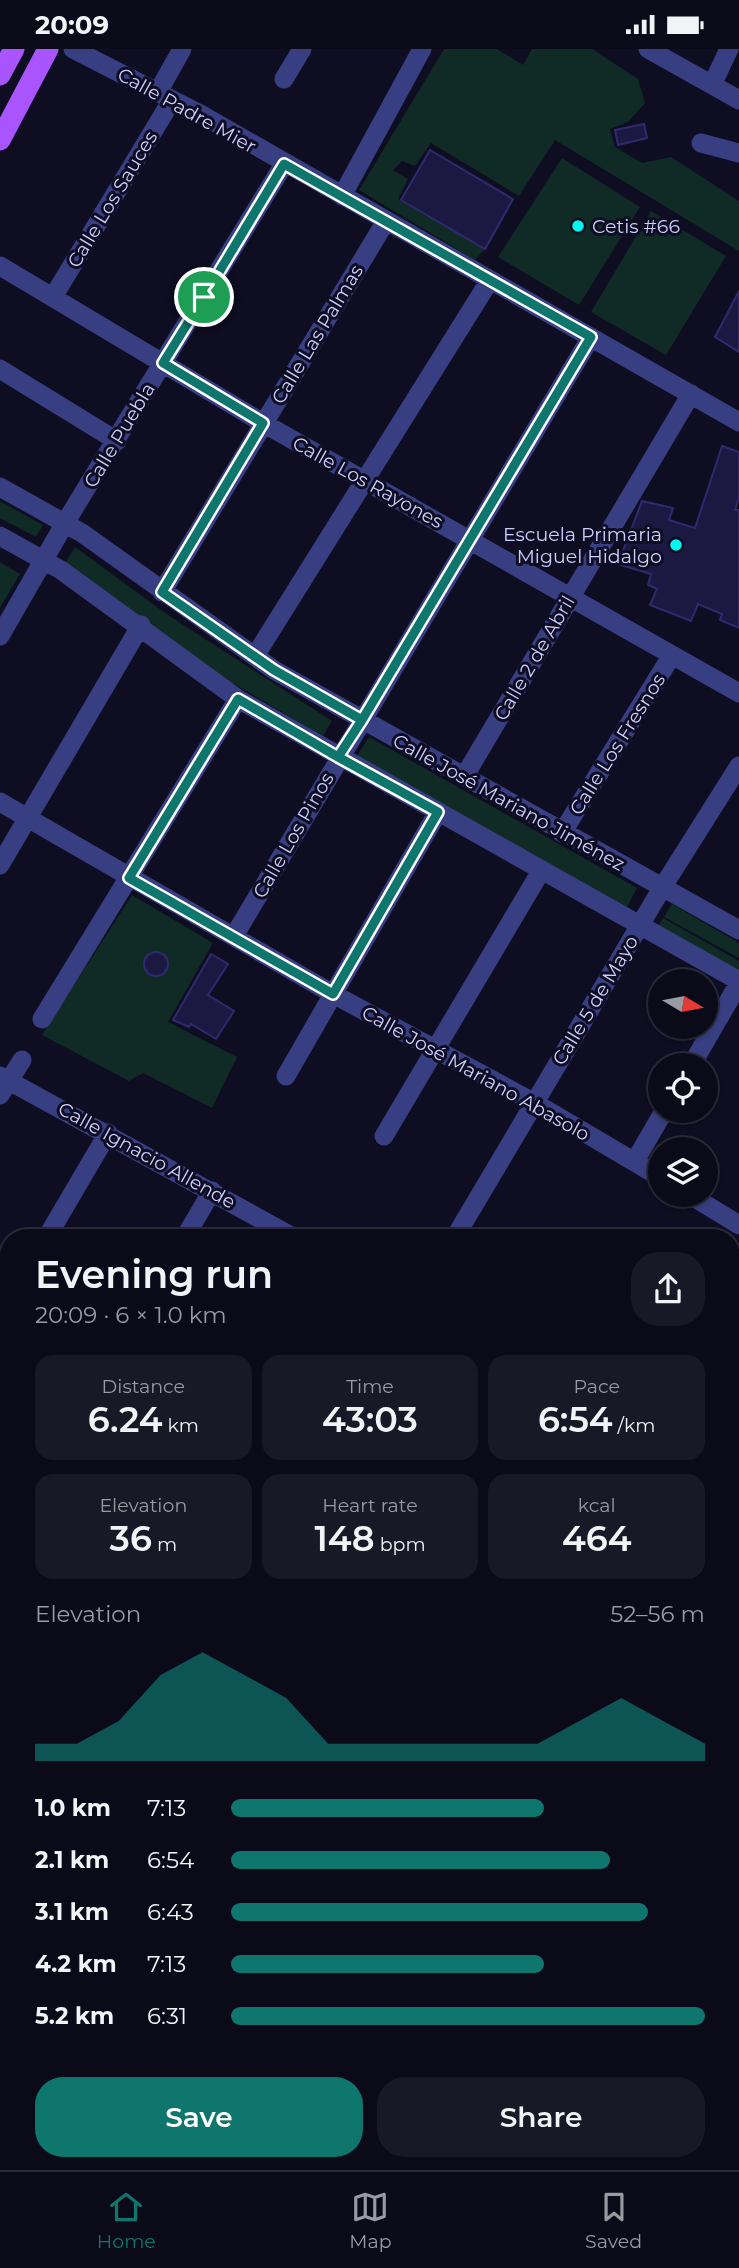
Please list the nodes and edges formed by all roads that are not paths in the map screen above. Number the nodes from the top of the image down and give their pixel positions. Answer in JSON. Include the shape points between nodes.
{"nodes":[{"id":1,"x":14,"y":49,"type":"edge"},
{"id":2,"x":48,"y":49,"type":"edge"},
{"id":3,"x":73,"y":49,"type":"edge"},
{"id":4,"x":182,"y":49,"type":"edge"},
{"id":5,"x":302,"y":49,"type":"edge"},
{"id":6,"x":422,"y":49,"type":"edge"},
{"id":7,"x":648,"y":49,"type":"edge"},
{"id":8,"x":729,"y":49,"type":"edge"},
{"id":9,"x":0,"y":75,"type":"edge"},
{"id":10,"x":284,"y":79,"type":"dead end"},
{"id":11,"x":712,"y":85,"type":"junction"},
{"id":12,"x":165,"y":96,"type":"junction"},
{"id":13,"x":739,"y":100,"type":"edge"},
{"id":14,"x":0,"y":141,"type":"edge"},
{"id":15,"x":701,"y":143,"type":"dead end"},
{"id":16,"x":739,"y":153,"type":"edge"},
{"id":17,"x":284,"y":164,"type":"junction"},
{"id":18,"x":342,"y":197,"type":"junction"},
{"id":19,"x":386,"y":221,"type":"junction"},
{"id":20,"x":0,"y":266,"type":"edge"},
{"id":21,"x":490,"y":280,"type":"junction"},
{"id":22,"x":53,"y":297,"type":"junction"},
{"id":23,"x":591,"y":337,"type":"junction"},
{"id":24,"x":163,"y":363,"type":"junction"},
{"id":25,"x":0,"y":369,"type":"edge"},
{"id":26,"x":691,"y":394,"type":"junction"},
{"id":27,"x":739,"y":422,"type":"edge"},
{"id":28,"x":263,"y":423,"type":"junction"},
{"id":29,"x":117,"y":441,"type":"junction"},
{"id":30,"x":366,"y":480,"type":"junction"},
{"id":31,"x":0,"y":487,"type":"edge"},
{"id":32,"x":65,"y":523,"type":"junction"},
{"id":33,"x":0,"y":536,"type":"edge"},
{"id":34,"x":470,"y":538,"type":"junction"},
{"id":35,"x":43,"y":561,"type":"junction"},
{"id":36,"x":162,"y":592,"type":"junction"},
{"id":37,"x":571,"y":595,"type":"junction"},
{"id":38,"x":141,"y":625,"type":"junction"},
{"id":39,"x":0,"y":636,"type":"edge"},
{"id":40,"x":672,"y":655,"type":"junction"},
{"id":41,"x":255,"y":656,"type":"junction"},
{"id":42,"x":739,"y":693,"type":"edge"},
{"id":43,"x":238,"y":699,"type":"junction"},
{"id":44,"x":362,"y":720,"type":"junction"},
{"id":45,"x":338,"y":757,"type":"junction"},
{"id":46,"x":739,"y":766,"type":"edge"},
{"id":47,"x":464,"y":777,"type":"junction"},
{"id":48,"x":0,"y":802,"type":"edge"},
{"id":49,"x":438,"y":812,"type":"junction"},
{"id":50,"x":27,"y":818,"type":"junction"},
{"id":51,"x":562,"y":833,"type":"junction"},
{"id":52,"x":0,"y":865,"type":"edge"},
{"id":53,"x":541,"y":871,"type":"junction"},
{"id":54,"x":129,"y":878,"type":"junction"},
{"id":55,"x":662,"y":888,"type":"junction"},
{"id":56,"x":640,"y":925,"type":"junction"},
{"id":57,"x":739,"y":930,"type":"edge"},
{"id":58,"x":233,"y":936,"type":"junction"},
{"id":59,"x":739,"y":982,"type":"edge"},
{"id":60,"x":333,"y":994,"type":"junction"},
{"id":61,"x":43,"y":1019,"type":"dead end"},
{"id":62,"x":435,"y":1048,"type":"junction"},
{"id":63,"x":698,"y":1053,"type":"edge"},
{"id":64,"x":22,"y":1060,"type":"dead end"},
{"id":65,"x":286,"y":1076,"type":"dead end"},
{"id":66,"x":3,"y":1083,"type":"edge"},
{"id":67,"x":533,"y":1102,"type":"junction"},
{"id":68,"x":657,"y":1123,"type":"edge"},
{"id":69,"x":108,"y":1133,"type":"junction"},
{"id":70,"x":384,"y":1136,"type":"dead end"},
{"id":71,"x":635,"y":1161,"type":"junction"},
{"id":72,"x":648,"y":1169,"type":"edge"},
{"id":73,"x":212,"y":1191,"type":"junction"},
{"id":74,"x":712,"y":1207,"type":"edge"},
{"id":75,"x":738,"y":1221,"type":"edge"},
{"id":76,"x":52,"y":1229,"type":"edge"},
{"id":77,"x":190,"y":1229,"type":"edge"},
{"id":78,"x":279,"y":1229,"type":"edge"},
{"id":79,"x":460,"y":1229,"type":"edge"}],
"edges":[{"from":1,"to":9,"type":"main road"},
{"from":2,"to":14,"type":"main road"},
{"from":3,"to":12,"type":"street","name":"Calle Padre Mier"},
{"from":4,"to":12,"type":"street","name":"Calle Los Sauces"},
{"from":5,"to":10,"type":"street"},
{"from":6,"to":18,"type":"street"},
{"from":7,"to":11,"type":"street"},
{"from":8,"to":11,"type":"street"},
{"from":11,"to":13,"type":"street"},
{"from":12,"to":17,"type":"street","name":"Calle Padre Mier"},
{"from":12,"to":22,"type":"street","name":"Calle Los Sauces"},
{"from":15,"to":16,"type":"street"},
{"from":17,"to":18,"type":"street","name":"Calle Padre Mier"},
{"from":17,"to":24,"type":"street","name":"Calle Puebla"},
{"from":18,"to":19,"type":"street","name":"Calle Padre Mier"},
{"from":19,"to":21,"type":"street","name":"Calle Padre Mier"},
{"from":19,"to":28,"type":"street","name":"Calle Las Palmas"},
{"from":20,"to":22,"type":"street","name":"Calle Los Rayones"},
{"from":21,"to":23,"type":"street","name":"Calle Padre Mier"},
{"from":21,"to":30,"type":"street"},
{"from":22,"to":24,"type":"street","name":"Calle Los Rayones"},
{"from":23,"to":26,"type":"street","name":"Calle Padre Mier"},
{"from":23,"to":34,"type":"street","name":"Calle Los Pinos"},
{"from":24,"to":28,"type":"street","name":"Calle Los Rayones"},
{"from":24,"to":29,"type":"street","name":"Calle Puebla"},
{"from":25,"to":29,"type":"street"},
{"from":26,"to":27,"type":"street","name":"Calle Padre Mier"},
{"from":26,"to":37,"type":"street","name":"Calle 2 de Abril"},
{"from":28,"to":30,"type":"street","name":"Calle Los Rayones"},
{"from":28,"to":36,"type":"street","name":"Calle Las Palmas"},
{"from":29,"to":32,"type":"street","name":"Calle Puebla"},
{"from":30,"to":34,"type":"street","name":"Calle Los Rayones"},
{"from":30,"to":41,"type":"street"},
{"from":31,"to":32,"type":"street","name":"Calle José Mariano Jiménez"},
{"from":32,"to":35,"type":"street","name":"Calle Puebla"},
{"from":32,"to":36,"type":"street","name":"Calle José Mariano Jiménez"},
{"from":33,"to":35,"type":"street"},
{"from":34,"to":37,"type":"street","name":"Calle Los Rayones"},
{"from":34,"to":44,"type":"street","name":"Calle Los Pinos"},
{"from":35,"to":38,"type":"street"},
{"from":35,"to":39,"type":"street","name":"Calle Puebla"},
{"from":36,"to":41,"type":"street","name":"Calle José Mariano Jiménez"},
{"from":37,"to":40,"type":"street","name":"Calle Los Rayones"},
{"from":37,"to":47,"type":"street","name":"Calle 2 de Abril"},
{"from":38,"to":43,"type":"street"},
{"from":38,"to":50,"type":"street"},
{"from":40,"to":42,"type":"street","name":"Calle Los Rayones"},
{"from":40,"to":51,"type":"street","name":"Calle Los Fresnos"},
{"from":41,"to":44,"type":"street","name":"Calle José Mariano Jiménez"},
{"from":43,"to":45,"type":"street"},
{"from":43,"to":54,"type":"street"},
{"from":44,"to":45,"type":"street","name":"Calle Los Pinos"},
{"from":44,"to":47,"type":"street","name":"Calle José Mariano Jiménez"},
{"from":45,"to":49,"type":"street"},
{"from":45,"to":58,"type":"street","name":"Calle Los Pinos"},
{"from":46,"to":55,"type":"street","name":"Calle 5 de Mayo"},
{"from":47,"to":51,"type":"street","name":"Calle José Mariano Jiménez"},
{"from":48,"to":50,"type":"street","name":"Calle José Mariano Abasolo"},
{"from":49,"to":53,"type":"street"},
{"from":49,"to":60,"type":"street"},
{"from":50,"to":52,"type":"street"},
{"from":50,"to":54,"type":"street","name":"Calle José Mariano Abasolo"},
{"from":51,"to":55,"type":"street","name":"Calle José Mariano Jiménez"},
{"from":53,"to":56,"type":"street"},
{"from":53,"to":62,"type":"street"},
{"from":54,"to":58,"type":"street","name":"Calle José Mariano Abasolo"},
{"from":54,"to":61,"type":"street"},
{"from":55,"to":56,"type":"street","name":"Calle 5 de Mayo"},
{"from":55,"to":57,"type":"street","name":"Calle José Mariano Jiménez"},
{"from":56,"to":59,"type":"street"},
{"from":56,"to":67,"type":"street","name":"Calle 5 de Mayo"},
{"from":58,"to":60,"type":"street","name":"Calle José Mariano Abasolo"},
{"from":59,"to":63,"type":"street"},
{"from":60,"to":62,"type":"street","name":"Calle José Mariano Abasolo"},
{"from":60,"to":65,"type":"street"},
{"from":62,"to":67,"type":"street","name":"Calle José Mariano Abasolo"},
{"from":62,"to":70,"type":"street"},
{"from":64,"to":66,"type":"street"},
{"from":66,"to":69,"type":"street","name":"Calle Ignacio Allende"},
{"from":67,"to":71,"type":"street","name":"Calle José Mariano Abasolo"},
{"from":67,"to":79,"type":"street","name":"Calle 5 de Mayo"},
{"from":68,"to":71,"type":"street"},
{"from":69,"to":73,"type":"street","name":"Calle Ignacio Allende"},
{"from":69,"to":76,"type":"street"},
{"from":71,"to":72,"type":"street","name":"Calle José Mariano Abasolo"},
{"from":73,"to":77,"type":"street"},
{"from":73,"to":78,"type":"street","name":"Calle Ignacio Allende"},
{"from":74,"to":75,"type":"street"}]}
